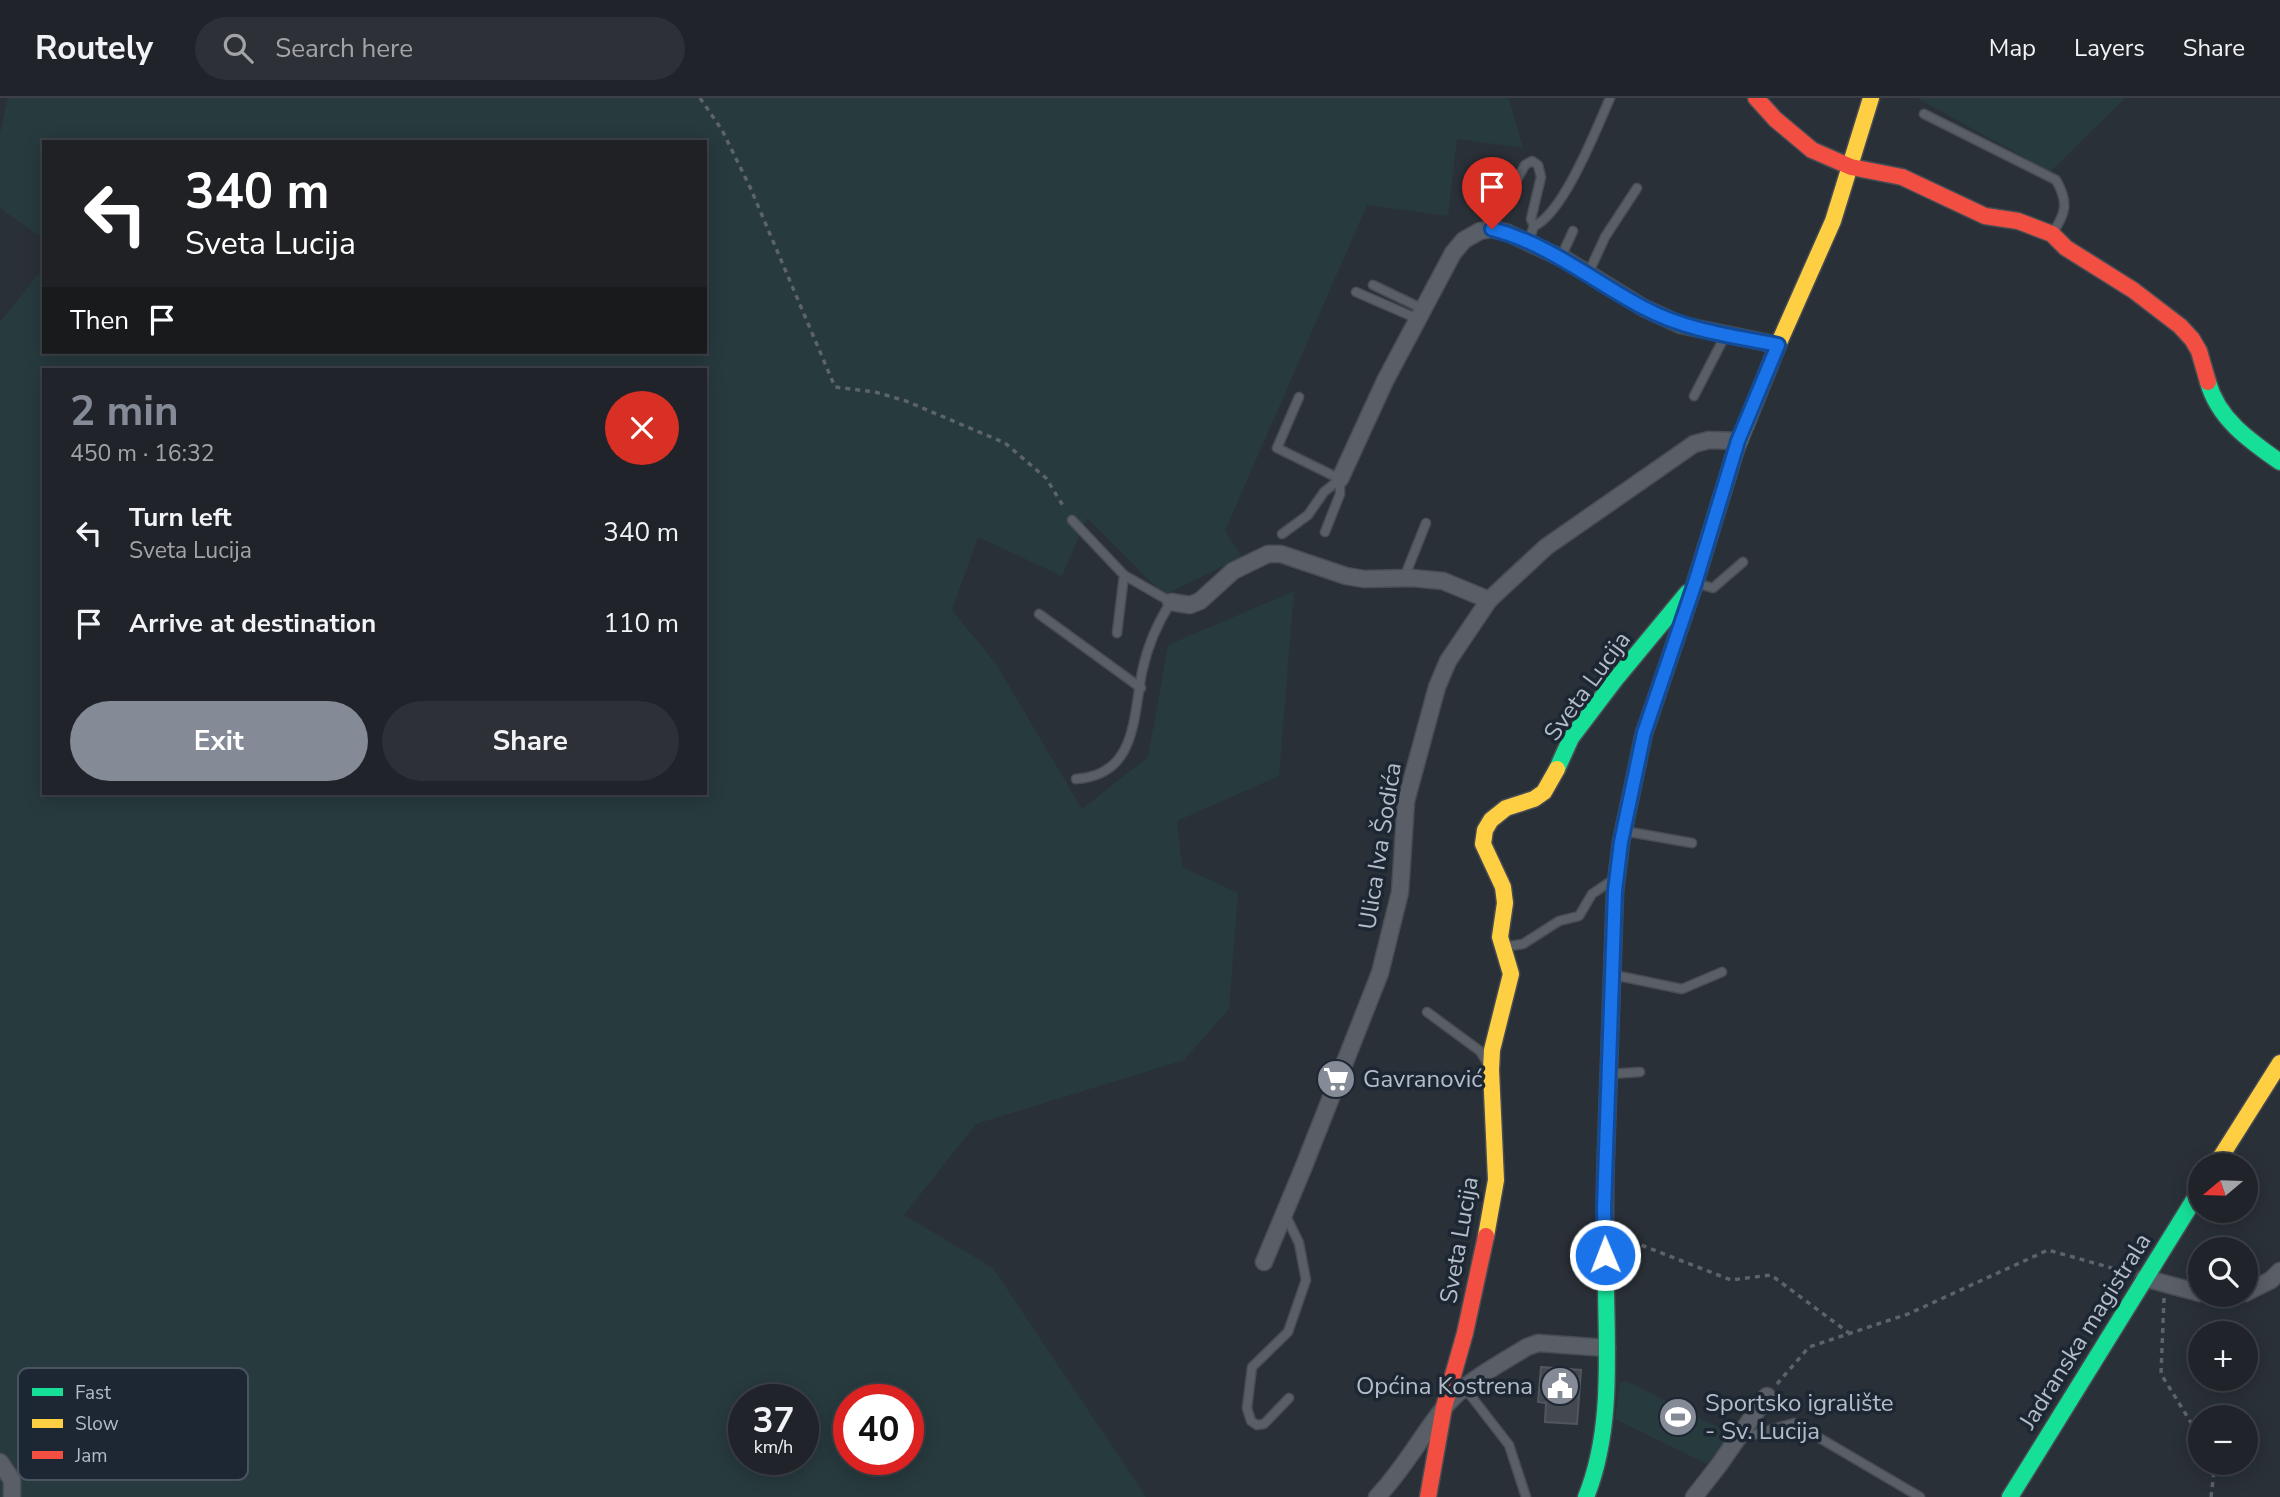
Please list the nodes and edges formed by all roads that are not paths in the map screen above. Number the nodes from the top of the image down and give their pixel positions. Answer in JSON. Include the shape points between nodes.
{"nodes":[{"id":1,"x":1610,"y":98,"type":"edge"},
{"id":2,"x":1756,"y":98,"type":"edge"},
{"id":3,"x":1871,"y":98,"type":"edge"},
{"id":4,"x":1924,"y":114,"type":"dead end"},
{"id":5,"x":1851,"y":167,"type":"junction"},
{"id":6,"x":1637,"y":188,"type":"dead end"},
{"id":7,"x":1505,"y":201,"type":"dead end"},
{"id":8,"x":1534,"y":226,"type":"junction"},
{"id":9,"x":1573,"y":231,"type":"dead end"},
{"id":10,"x":2052,"y":234,"type":"junction"},
{"id":11,"x":1528,"y":243,"type":"junction"},
{"id":12,"x":1561,"y":257,"type":"junction"},
{"id":13,"x":1588,"y":274,"type":"junction"},
{"id":14,"x":1373,"y":285,"type":"dead end"},
{"id":15,"x":1356,"y":292,"type":"dead end"},
{"id":16,"x":1421,"y":314,"type":"junction"},
{"id":17,"x":1726,"y":334,"type":"junction"},
{"id":18,"x":1778,"y":345,"type":"junction"},
{"id":19,"x":1694,"y":396,"type":"dead end"},
{"id":20,"x":1299,"y":397,"type":"dead end"},
{"id":21,"x":1738,"y":441,"type":"junction"},
{"id":22,"x":2280,"y":461,"type":"edge"},
{"id":23,"x":1340,"y":480,"type":"junction"},
{"id":24,"x":1072,"y":520,"type":"road end"},
{"id":25,"x":1426,"y":523,"type":"dead end"},
{"id":26,"x":1325,"y":532,"type":"dead end"},
{"id":27,"x":1282,"y":534,"type":"dead end"},
{"id":28,"x":1743,"y":562,"type":"dead end"},
{"id":29,"x":1124,"y":575,"type":"junction"},
{"id":30,"x":1404,"y":578,"type":"junction"},
{"id":31,"x":1695,"y":583,"type":"junction"},
{"id":32,"x":1489,"y":600,"type":"junction"},
{"id":33,"x":1171,"y":601,"type":"junction"},
{"id":34,"x":1039,"y":614,"type":"dead end"},
{"id":35,"x":1117,"y":633,"type":"dead end"},
{"id":36,"x":1141,"y":688,"type":"junction"},
{"id":37,"x":1076,"y":779,"type":"dead end"},
{"id":38,"x":1624,"y":831,"type":"junction"},
{"id":39,"x":1692,"y":843,"type":"dead end"},
{"id":40,"x":1617,"y":877,"type":"junction"},
{"id":41,"x":1503,"y":947,"type":"junction"},
{"id":42,"x":1722,"y":972,"type":"dead end"},
{"id":43,"x":1612,"y":975,"type":"junction"},
{"id":44,"x":1427,"y":1012,"type":"dead end"},
{"id":45,"x":2280,"y":1063,"type":"edge"},
{"id":46,"x":1491,"y":1070,"type":"junction"},
{"id":47,"x":1640,"y":1072,"type":"dead end"},
{"id":48,"x":1609,"y":1074,"type":"junction"},
{"id":49,"x":2223,"y":1153,"type":"edge"},
{"id":50,"x":2188,"y":1209,"type":"edge"},
{"id":51,"x":1284,"y":1213,"type":"junction"},
{"id":52,"x":1264,"y":1262,"type":"dead end"},
{"id":53,"x":2280,"y":1270,"type":"edge"},
{"id":54,"x":2144,"y":1278,"type":"junction"},
{"id":55,"x":2258,"y":1286,"type":"edge"},
{"id":56,"x":2188,"y":1291,"type":"edge"},
{"id":57,"x":1606,"y":1348,"type":"junction"},
{"id":58,"x":1464,"y":1387,"type":"junction"},
{"id":59,"x":1767,"y":1396,"type":"road end"},
{"id":60,"x":1289,"y":1398,"type":"dead end"},
{"id":61,"x":1444,"y":1408,"type":"junction"},
{"id":62,"x":1738,"y":1439,"type":"junction"},
{"id":63,"x":0,"y":1462,"type":"edge"},
{"id":64,"x":12,"y":1497,"type":"edge"},
{"id":65,"x":1377,"y":1497,"type":"edge"},
{"id":66,"x":1428,"y":1497,"type":"edge"},
{"id":67,"x":1526,"y":1497,"type":"edge"},
{"id":68,"x":1586,"y":1497,"type":"edge"},
{"id":69,"x":1694,"y":1497,"type":"edge"},
{"id":70,"x":1920,"y":1497,"type":"edge"},
{"id":71,"x":2010,"y":1497,"type":"edge"}],
"edges":[{"from":1,"to":8,"type":"lane","via":[[1587,153],[1561,197]]},
{"from":2,"to":5,"type":"street","via":[[1812,150]]},
{"from":3,"to":5,"type":"street","name":"Sveta Lucija"},
{"from":4,"to":10,"type":"lane","via":[[2056,180],[2065,209]]},
{"from":5,"to":10,"type":"street","via":[[1902,177],[1985,216],[2018,221]]},
{"from":5,"to":18,"type":"street","name":"Sveta Lucija","via":[[1833,222]]},
{"from":6,"to":13,"type":"lane","via":[[1605,237]]},
{"from":7,"to":8,"type":"lane","via":[[1525,165],[1532,161],[1538,165],[1541,177],[1531,219]]},
{"from":8,"to":11,"type":"lane"},
{"from":9,"to":12,"type":"lane"},
{"from":10,"to":22,"type":"street","via":[[2066,248],[2172,317],[2194,341],[2216,406],[2254,445]]},
{"from":11,"to":12,"type":"street"},
{"from":11,"to":16,"type":"street","via":[[1492,229],[1464,240],[1452,253]]},
{"from":12,"to":13,"type":"street"},
{"from":13,"to":17,"type":"street","via":[[1681,325]]},
{"from":14,"to":16,"type":"lane"},
{"from":15,"to":16,"type":"lane"},
{"from":16,"to":23,"type":"street"},
{"from":17,"to":18,"type":"street"},
{"from":17,"to":19,"type":"lane"},
{"from":18,"to":21,"type":"street","name":"Sveta Lucija"},
{"from":20,"to":23,"type":"lane","via":[[1277,448]]},
{"from":21,"to":31,"type":"street","name":"Sveta Lucija"},
{"from":21,"to":32,"type":"street","name":"Ulica Iva Šodića","via":[[1694,444],[1546,547]]},
{"from":23,"to":26,"type":"lane","via":[[1340,494]]},
{"from":23,"to":27,"type":"lane","via":[[1324,492],[1308,515]]},
{"from":24,"to":29,"type":"lane"},
{"from":25,"to":30,"type":"lane"},
{"from":28,"to":31,"type":"lane","via":[[1713,588]]},
{"from":29,"to":33,"type":"lane"},
{"from":29,"to":35,"type":"lane"},
{"from":30,"to":32,"type":"street","via":[[1443,581]]},
{"from":30,"to":33,"type":"street","via":[[1346,576],[1281,554],[1268,554],[1233,571],[1200,601]]},
{"from":31,"to":38,"type":"street","name":"Sveta Lucija","via":[[1644,733]]},
{"from":31,"to":41,"type":"street","name":"Sveta Lucija","via":[[1571,738],[1544,792],[1506,808],[1485,830],[1483,844],[1504,895]]},
{"from":32,"to":51,"type":"street","name":"Ulica Iva Šodića","via":[[1448,661],[1437,687],[1406,801],[1400,892],[1380,973]]},
{"from":33,"to":36,"type":"lane","via":[[1155,634]]},
{"from":34,"to":36,"type":"lane"},
{"from":36,"to":37,"type":"lane","via":[[1134,729],[1125,749],[1095,778]]},
{"from":38,"to":39,"type":"lane"},
{"from":38,"to":40,"type":"street","name":"Sveta Lucija"},
{"from":40,"to":41,"type":"lane","via":[[1591,894],[1579,916],[1559,921],[1523,944]]},
{"from":40,"to":43,"type":"street","name":"Sveta Lucija"},
{"from":41,"to":46,"type":"street","name":"Sveta Lucija","via":[[1511,974]]},
{"from":42,"to":43,"type":"lane","via":[[1682,989]]},
{"from":43,"to":48,"type":"street","name":"Sveta Lucija"},
{"from":44,"to":46,"type":"lane","via":[[1480,1051]]},
{"from":45,"to":49,"type":"street"},
{"from":46,"to":61,"type":"street","name":"Sveta Lucija","via":[[1496,1180],[1465,1333]]},
{"from":47,"to":48,"type":"lane"},
{"from":48,"to":57,"type":"street","name":"Sveta Lucija","via":[[1604,1208]]},
{"from":50,"to":54,"type":"street","name":"Jadranska magistrala"},
{"from":51,"to":52,"type":"street","name":"Ulica Iva Šodića"},
{"from":51,"to":60,"type":"lane","via":[[1299,1243],[1306,1280],[1288,1332],[1252,1367],[1247,1408],[1251,1421],[1264,1424]]},
{"from":53,"to":55,"type":"street"},
{"from":54,"to":56,"type":"street"},
{"from":54,"to":71,"type":"street","name":"Jadranska magistrala"},
{"from":57,"to":58,"type":"street","name":"Sveta Lucija","via":[[1538,1343]]},
{"from":57,"to":68,"type":"street","name":"Sveta Lucija","via":[[1602,1441]]},
{"from":58,"to":61,"type":"street","name":"Sveta Lucija"},
{"from":58,"to":67,"type":"lane","via":[[1509,1445]]},
{"from":59,"to":62,"type":"street"},
{"from":61,"to":65,"type":"street","name":"Sveta Lucija","via":[[1396,1478]]},
{"from":61,"to":66,"type":"street","name":"Sveta Lucija"},
{"from":62,"to":69,"type":"street"},
{"from":62,"to":70,"type":"lane","via":[[1794,1423]]},
{"from":63,"to":64,"type":"street","via":[[12,1480]]}]}
